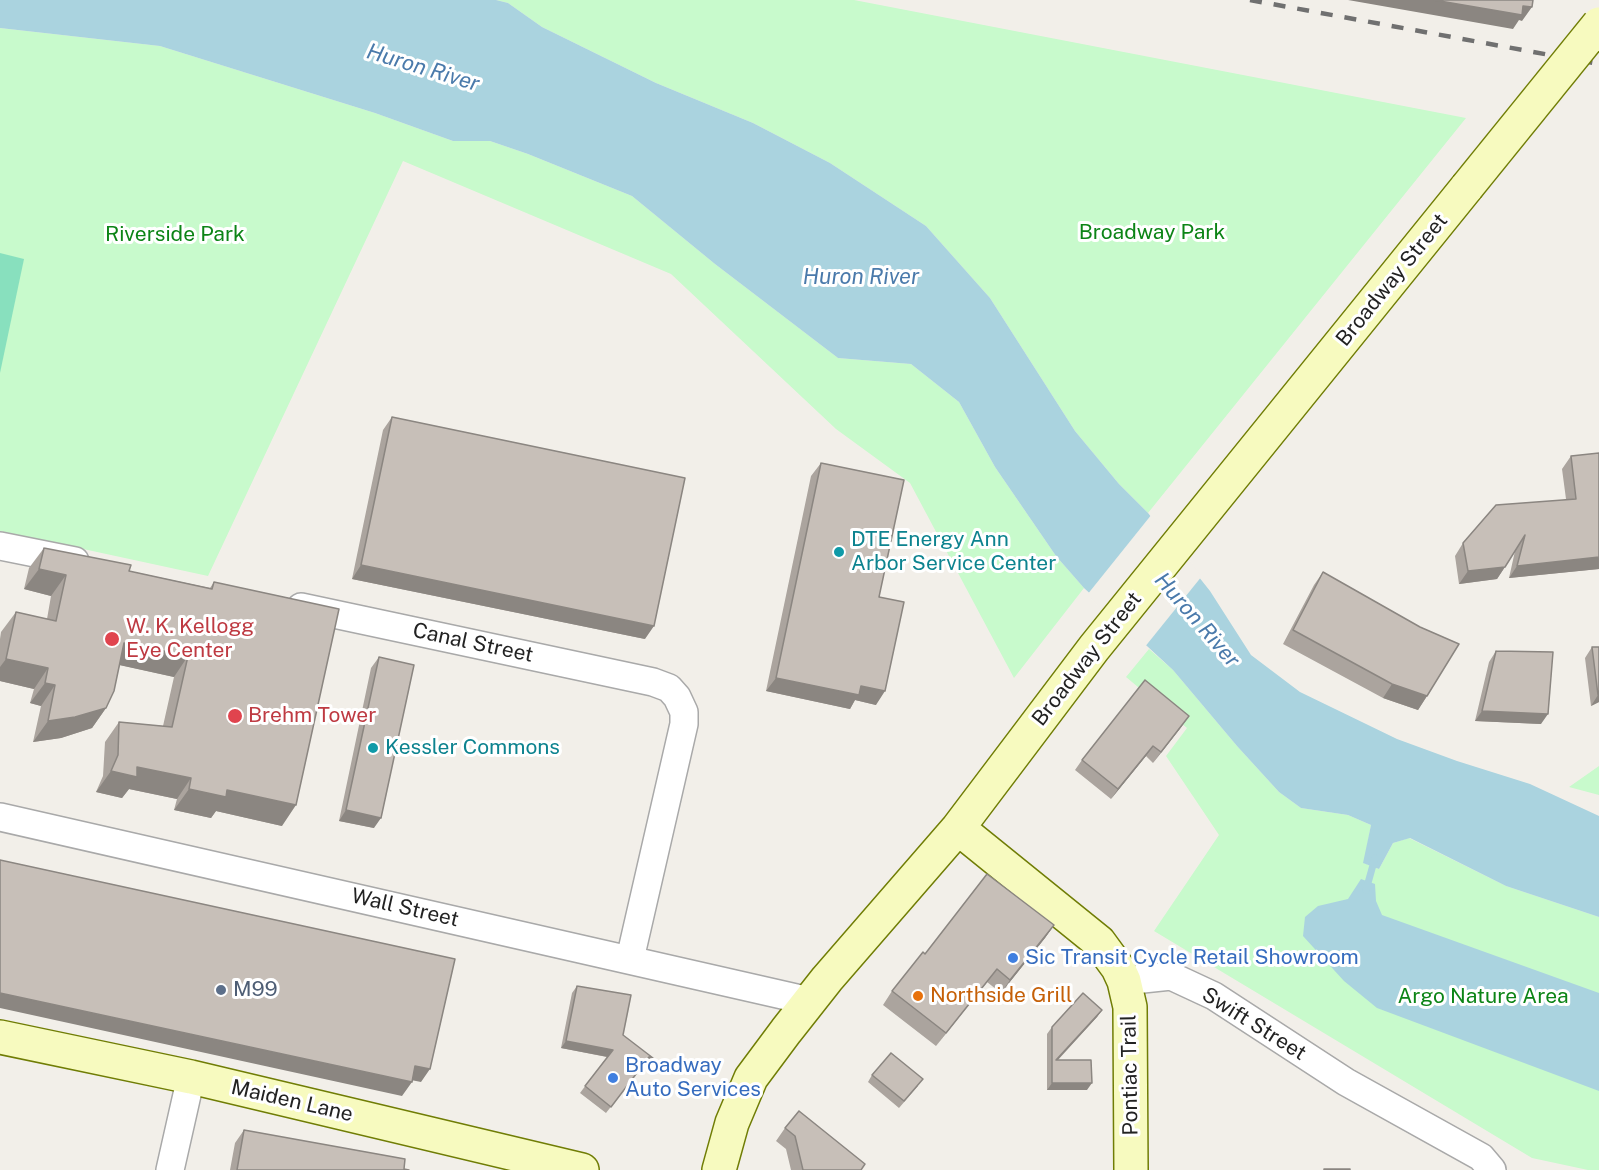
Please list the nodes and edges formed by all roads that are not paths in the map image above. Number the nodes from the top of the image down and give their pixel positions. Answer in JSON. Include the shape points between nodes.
{"nodes":[{"id":1,"x":1599,"y":24,"type":"edge"},
{"id":2,"x":0,"y":546,"type":"edge"},
{"id":3,"x":105,"y":567,"type":"edge"},
{"id":4,"x":279,"y":603,"type":"edge"},
{"id":5,"x":0,"y":817,"type":"edge"},
{"id":6,"x":958,"y":828,"type":"junction"},
{"id":7,"x":630,"y":959,"type":"junction"},
{"id":8,"x":1124,"y":981,"type":"junction"},
{"id":9,"x":809,"y":1001,"type":"junction"},
{"id":10,"x":0,"y":1037,"type":"edge"},
{"id":11,"x":191,"y":1077,"type":"junction"},
{"id":12,"x":1487,"y":1163,"type":"edge"},
{"id":13,"x":170,"y":1170,"type":"edge"},
{"id":14,"x":582,"y":1170,"type":"edge"},
{"id":15,"x":719,"y":1170,"type":"edge"},
{"id":16,"x":1131,"y":1170,"type":"edge"}],
"edges":[{"from":1,"to":6,"type":"main road","name":"Broadway Street","bridge":true,"via":[[1094,648]]},
{"from":2,"to":3,"type":"street"},
{"from":4,"to":7,"type":"street","name":"Canal Street","via":[[669,688],[684,712],[684,724]]},
{"from":5,"to":7,"type":"street","name":"Wall Street"},
{"from":6,"to":8,"type":"main road","via":[[1099,942]]},
{"from":6,"to":9,"type":"main road","name":"Broadway Street"},
{"from":7,"to":9,"type":"street","name":"Wall Street"},
{"from":8,"to":12,"type":"street","name":"Swift Street","via":[[1171,976],[1214,996],[1346,1082]]},
{"from":8,"to":16,"type":"main road","name":"Pontiac Trail","via":[[1131,1026]]},
{"from":9,"to":15,"type":"main road","name":"Broadway Street","via":[[751,1078],[732,1123]]},
{"from":10,"to":11,"type":"main road","name":"Maiden Lane"},
{"from":11,"to":13,"type":"street"},
{"from":11,"to":14,"type":"main road","name":"Maiden Lane"}]}
